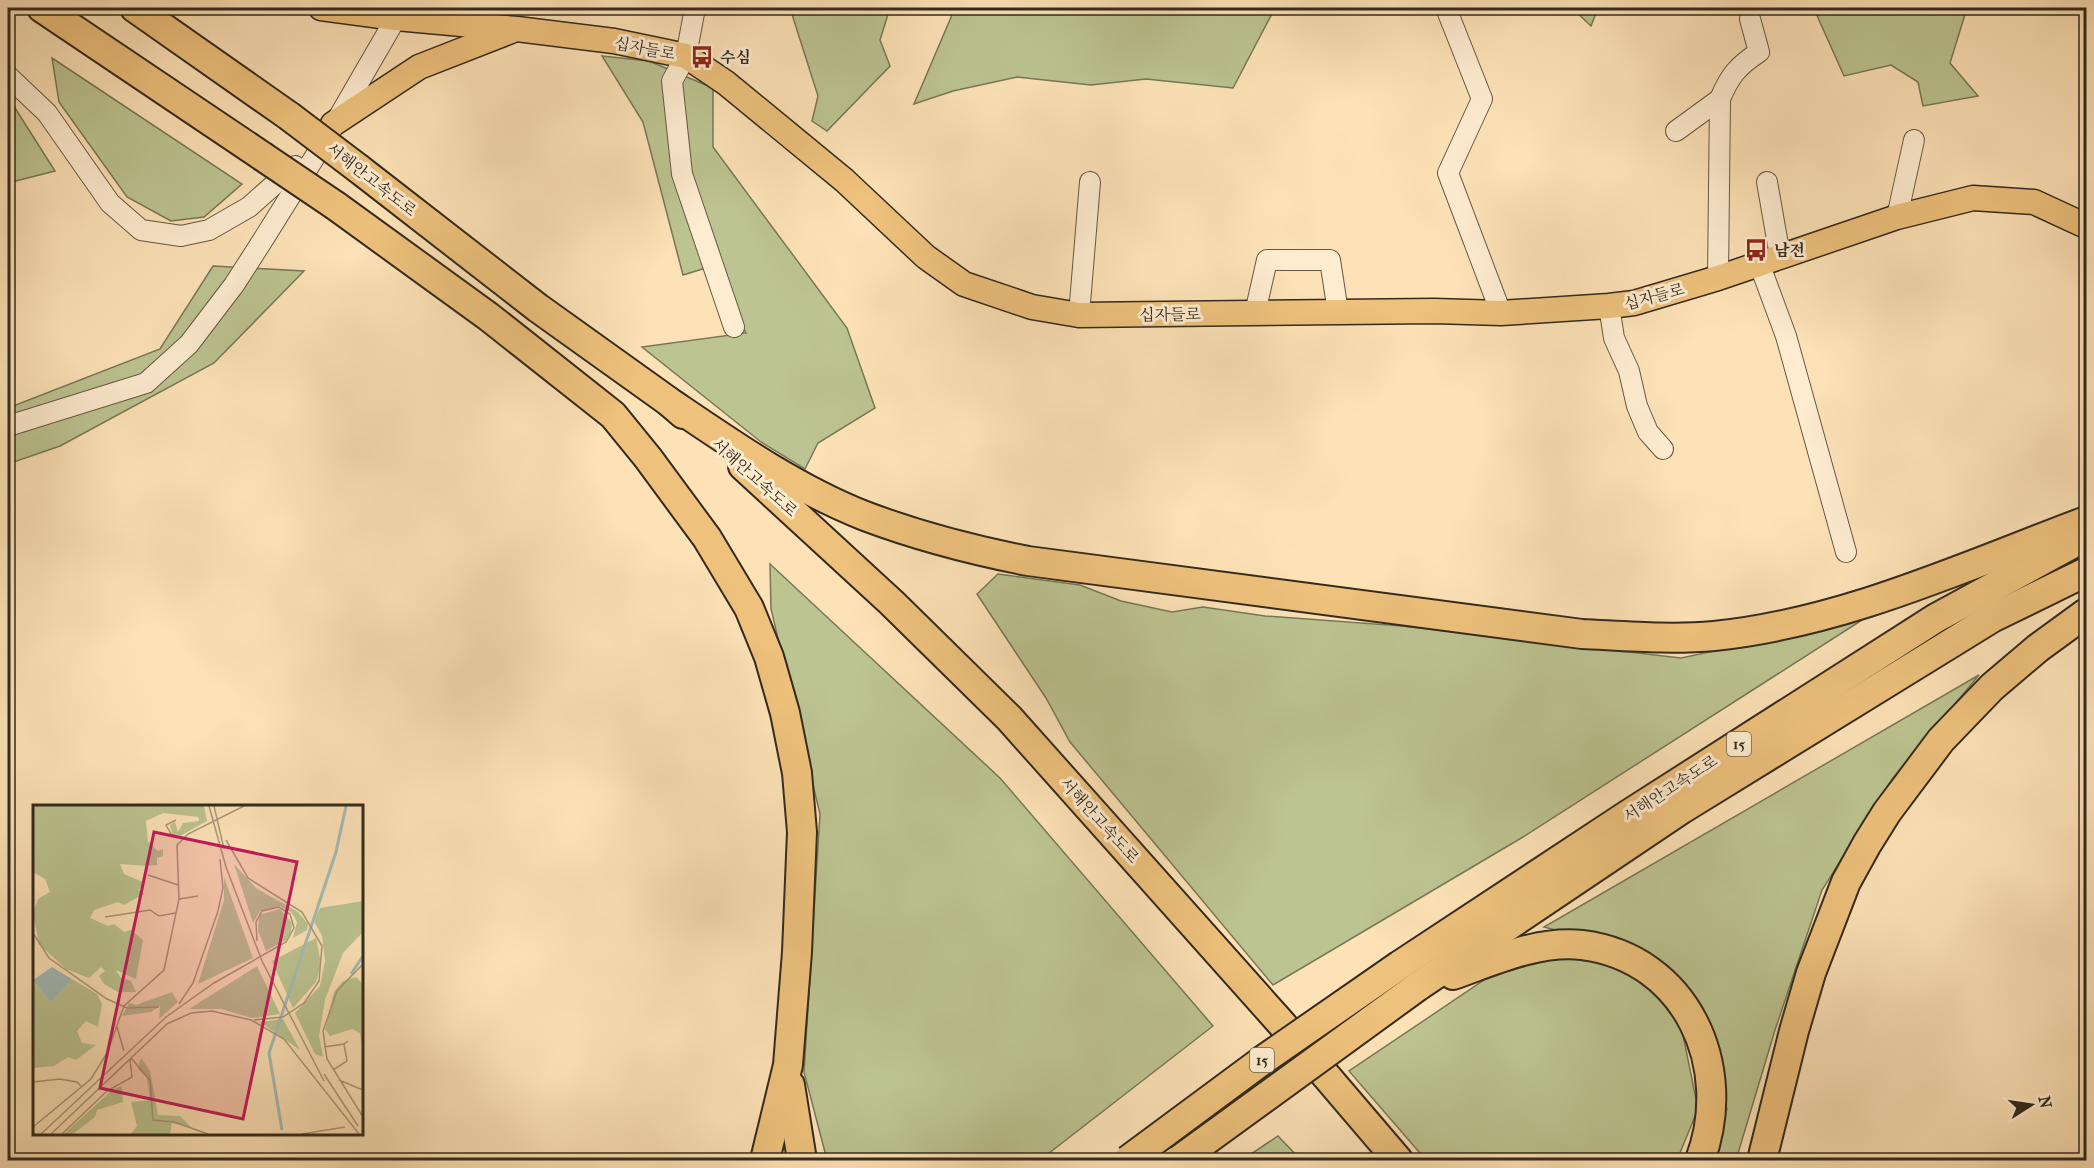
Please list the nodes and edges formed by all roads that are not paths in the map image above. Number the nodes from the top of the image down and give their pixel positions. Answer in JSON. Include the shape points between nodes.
{"nodes":[{"id":1,"x":42,"y":8,"type":"edge"},
{"id":2,"x":135,"y":8,"type":"edge"},
{"id":3,"x":321,"y":8,"type":"edge"},
{"id":4,"x":695,"y":8,"type":"edge"},
{"id":5,"x":1446,"y":8,"type":"edge"},
{"id":6,"x":396,"y":18,"type":"junction"},
{"id":7,"x":1750,"y":19,"type":"dead end"},
{"id":8,"x":517,"y":29,"type":"junction"},
{"id":9,"x":686,"y":56,"type":"junction"},
{"id":10,"x":8,"y":76,"type":"edge"},
{"id":11,"x":1719,"y":99,"type":"junction"},
{"id":12,"x":1676,"y":131,"type":"dead end"},
{"id":13,"x":330,"y":132,"type":"junction"},
{"id":14,"x":1914,"y":140,"type":"dead end"},
{"id":15,"x":1090,"y":182,"type":"dead end"},
{"id":16,"x":1767,"y":182,"type":"dead end"},
{"id":17,"x":1897,"y":217,"type":"junction"},
{"id":18,"x":2086,"y":226,"type":"edge"},
{"id":19,"x":1769,"y":260,"type":"junction"},
{"id":20,"x":1718,"y":278,"type":"junction"},
{"id":21,"x":1609,"y":306,"type":"junction"},
{"id":22,"x":1338,"y":312,"type":"junction"},
{"id":23,"x":1255,"y":313,"type":"junction"},
{"id":24,"x":1501,"y":313,"type":"junction"},
{"id":25,"x":1079,"y":315,"type":"junction"},
{"id":26,"x":734,"y":327,"type":"dead end"},
{"id":27,"x":668,"y":401,"type":"junction"},
{"id":28,"x":8,"y":426,"type":"edge"},
{"id":29,"x":1663,"y":449,"type":"dead end"},
{"id":30,"x":2086,"y":521,"type":"edge"},
{"id":31,"x":2086,"y":536,"type":"edge"},
{"id":32,"x":1846,"y":552,"type":"dead end"},
{"id":33,"x":2086,"y":573,"type":"edge"},
{"id":34,"x":2086,"y":613,"type":"edge"},
{"id":35,"x":1409,"y":976,"type":"junction"},
{"id":36,"x":788,"y":1065,"type":"junction"},
{"id":37,"x":765,"y":1161,"type":"edge"},
{"id":38,"x":802,"y":1161,"type":"edge"},
{"id":39,"x":1128,"y":1161,"type":"edge"},
{"id":40,"x":1179,"y":1161,"type":"edge"},
{"id":41,"x":1398,"y":1161,"type":"edge"},
{"id":42,"x":1700,"y":1161,"type":"edge"},
{"id":43,"x":1762,"y":1161,"type":"edge"}],
"edges":[{"from":1,"to":36,"type":"highway","bridge":true,"via":[[336,206],[489,317],[613,415],[707,538],[749,608],[769,657],[796,764],[802,864]]},
{"from":2,"to":27,"type":"highway","name":"서해안고속도로","bridge":true,"via":[[289,116],[538,308]]},
{"from":3,"to":6,"type":"main road","name":"십자들로"},
{"from":4,"to":9,"type":"street"},
{"from":5,"to":24,"type":"street","via":[[1482,99],[1448,172]]},
{"from":6,"to":8,"type":"main road","name":"십자들로"},
{"from":6,"to":13,"type":"street"},
{"from":7,"to":11,"type":"street","via":[[1759,52],[1740,64]]},
{"from":8,"to":9,"type":"main road","name":"십자들로","via":[[614,41]]},
{"from":8,"to":13,"type":"main road","via":[[419,67]]},
{"from":9,"to":25,"type":"main road","name":"십자들로","via":[[726,83],[844,180],[926,257],[964,284],[1032,307]]},
{"from":9,"to":26,"type":"street","via":[[672,81],[682,174]]},
{"from":10,"to":13,"type":"street","via":[[47,113],[110,203],[141,230],[181,236],[209,230],[249,207]]},
{"from":11,"to":12,"type":"street"},
{"from":11,"to":20,"type":"street"},
{"from":13,"to":28,"type":"street","via":[[234,285],[189,344],[146,383]]},
{"from":14,"to":17,"type":"street"},
{"from":15,"to":25,"type":"street"},
{"from":16,"to":19,"type":"street"},
{"from":17,"to":18,"type":"main road","name":"십자들로","via":[[1973,198],[2034,202]]},
{"from":17,"to":19,"type":"main road","name":"십자들로"},
{"from":19,"to":20,"type":"main road","name":"십자들로"},
{"from":19,"to":32,"type":"street"},
{"from":20,"to":21,"type":"main road","name":"십자들로","via":[[1634,303]]},
{"from":21,"to":24,"type":"main road","name":"십자들로"},
{"from":21,"to":29,"type":"street","via":[[1614,338],[1629,371],[1637,406],[1648,432]]},
{"from":22,"to":23,"type":"main road","name":"십자들로"},
{"from":22,"to":23,"type":"street","via":[[1330,260],[1267,260]]},
{"from":22,"to":24,"type":"main road","name":"십자들로"},
{"from":23,"to":25,"type":"main road","name":"십자들로"},
{"from":27,"to":30,"type":"highway","via":[[742,451],[836,502],[875,519],[978,551],[1028,561],[1582,634],[1713,636],[1810,619]]},
{"from":27,"to":41,"type":"highway","name":"서해안고속도로","via":[[778,496],[1009,718],[1281,1023]]},
{"from":31,"to":35,"type":"highway","name":"서해안고속도로","number":"15","via":[[1936,618],[1629,814]]},
{"from":33,"to":35,"type":"highway","name":"서해안고속도로","number":"15","via":[[1992,618]]},
{"from":34,"to":43,"type":"highway","via":[[2038,648],[1977,702],[1941,740],[1867,844],[1846,882],[1811,973]]},
{"from":35,"to":39,"type":"highway","name":"서해안고속도로","number":"15","bridge":true,"via":[[1263,1060]]},
{"from":35,"to":40,"type":"highway","name":"서해안고속도로","number":"15","bridge":true},
{"from":35,"to":42,"type":"highway","via":[[1559,945],[1604,950],[1642,967],[1687,1008],[1705,1051],[1713,1098]]},
{"from":36,"to":37,"type":"highway"},
{"from":36,"to":38,"type":"highway"}]}
